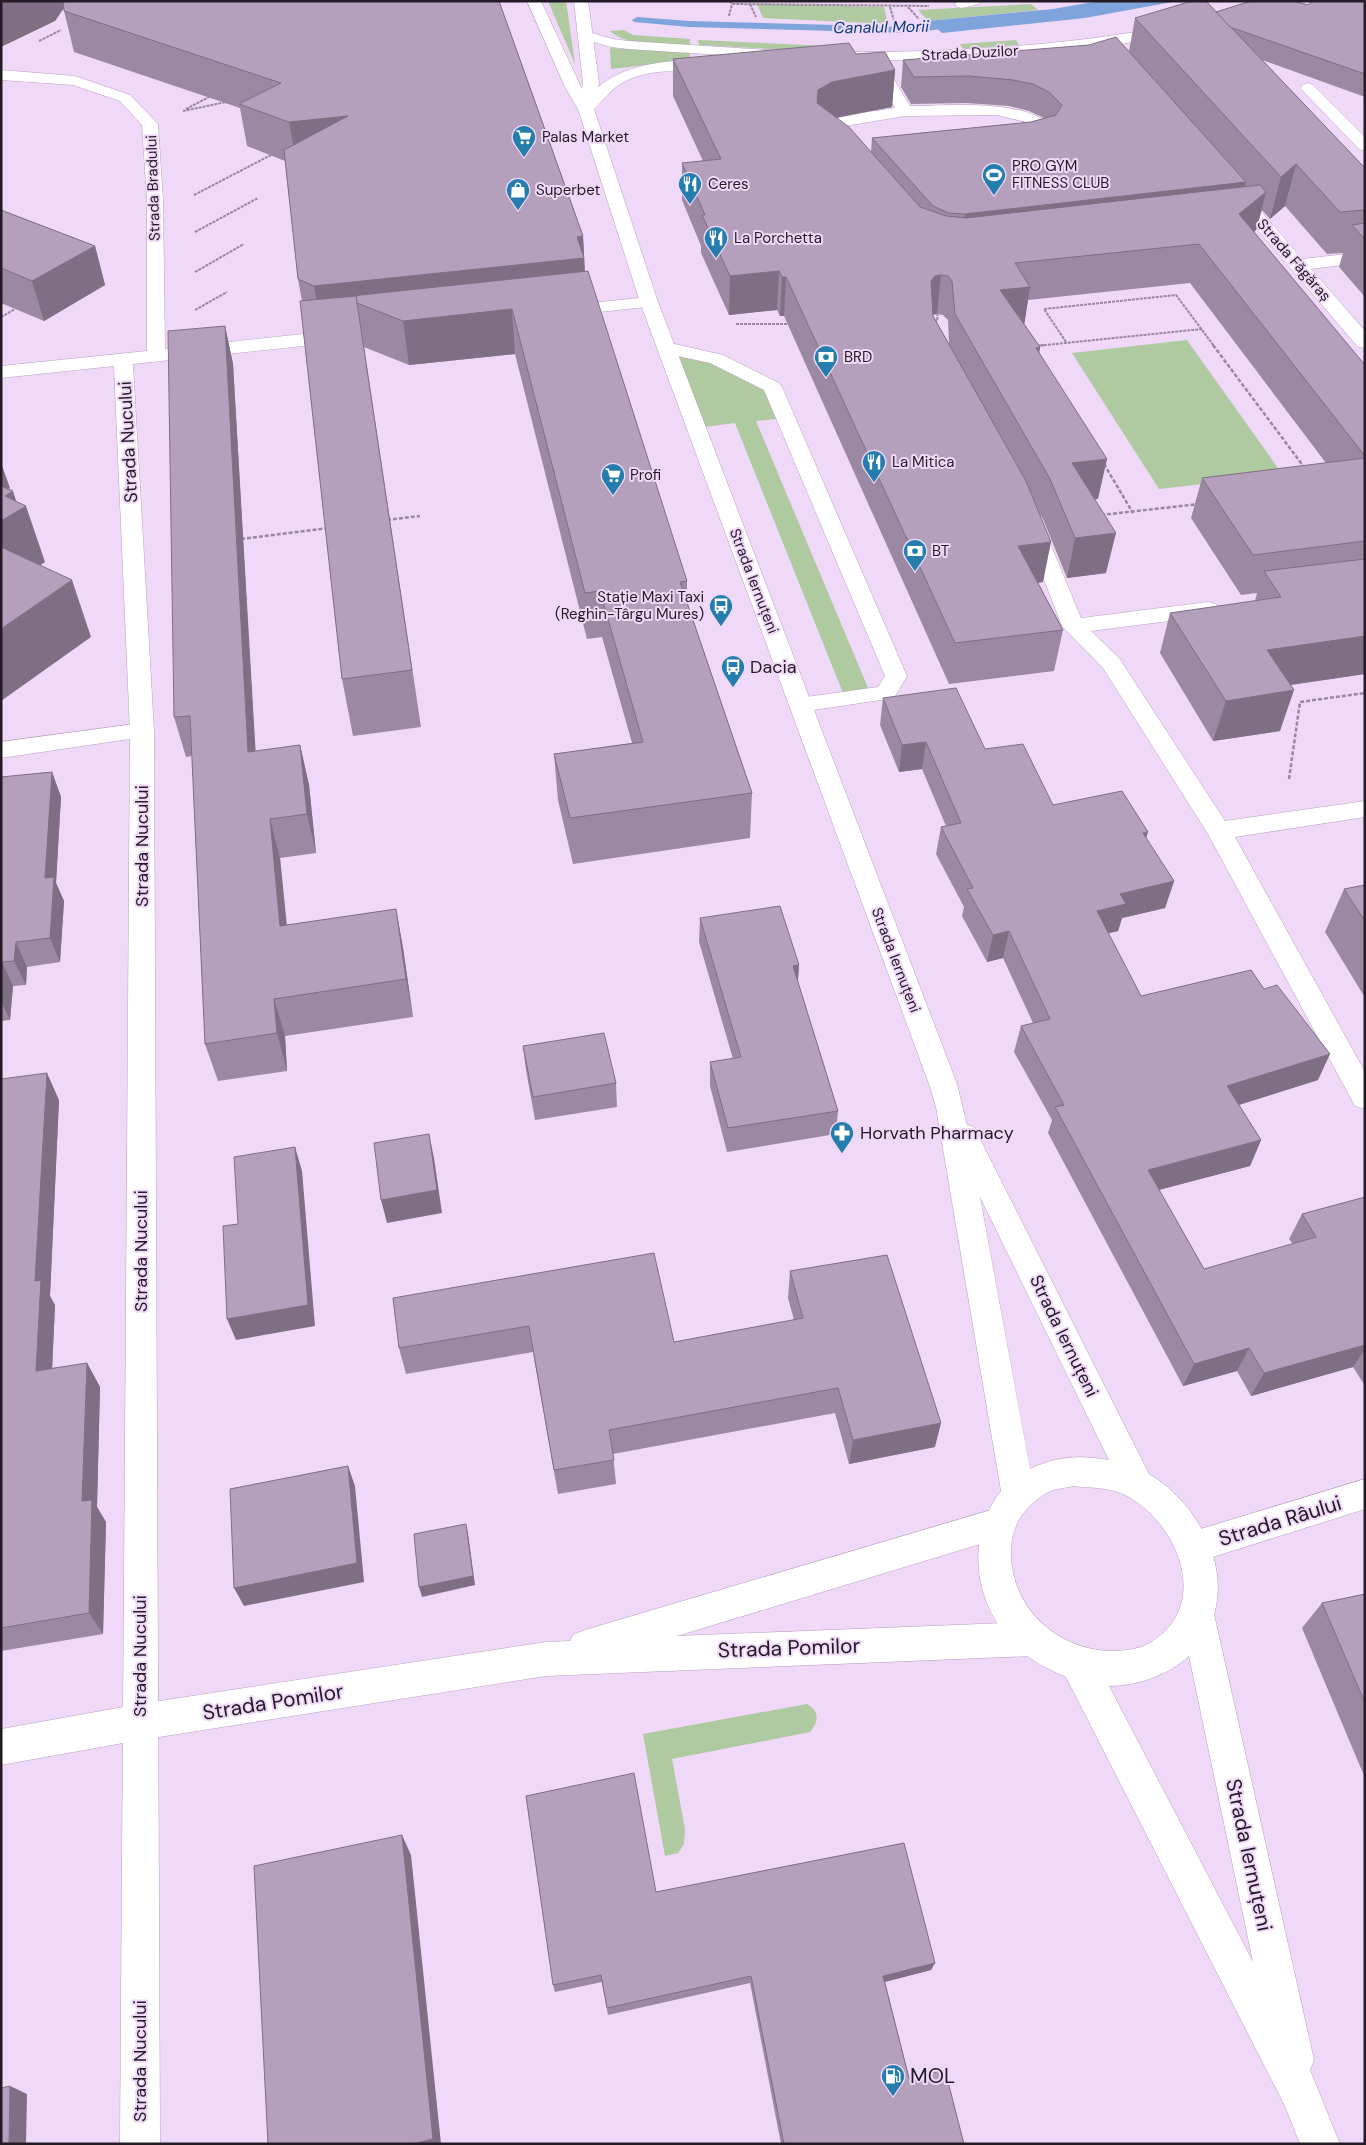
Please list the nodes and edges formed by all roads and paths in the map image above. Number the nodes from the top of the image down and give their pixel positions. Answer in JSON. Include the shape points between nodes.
{"nodes":[{"id":1,"x":534,"y":1,"type":"edge"},
{"id":2,"x":581,"y":1,"type":"edge"},
{"id":3,"x":730,"y":1,"type":"edge"},
{"id":4,"x":968,"y":3,"type":"edge"},
{"id":5,"x":1180,"y":28,"type":"edge"},
{"id":6,"x":585,"y":36,"type":"junction"},
{"id":7,"x":1103,"y":42,"type":"junction"},
{"id":8,"x":837,"y":56,"type":"edge"},
{"id":9,"x":874,"y":56,"type":"junction"},
{"id":10,"x":1116,"y":57,"type":"edge"},
{"id":11,"x":1,"y":75,"type":"edge"},
{"id":12,"x":1308,"y":88,"type":"dead end"},
{"id":13,"x":214,"y":94,"type":"edge"},
{"id":14,"x":227,"y":101,"type":"edge"},
{"id":15,"x":586,"y":109,"type":"junction"},
{"id":16,"x":905,"y":111,"type":"junction"},
{"id":17,"x":1017,"y":143,"type":"edge"},
{"id":18,"x":1365,"y":146,"type":"edge"},
{"id":19,"x":271,"y":155,"type":"edge"},
{"id":20,"x":847,"y":155,"type":"edge"},
{"id":21,"x":1223,"y":179,"type":"edge"},
{"id":22,"x":192,"y":196,"type":"dead end"},
{"id":23,"x":258,"y":198,"type":"dead end"},
{"id":24,"x":1255,"y":215,"type":"junction"},
{"id":25,"x":1236,"y":217,"type":"edge"},
{"id":26,"x":191,"y":234,"type":"dead end"},
{"id":27,"x":244,"y":244,"type":"dead end"},
{"id":28,"x":1365,"y":257,"type":"edge"},
{"id":29,"x":1299,"y":265,"type":"junction"},
{"id":30,"x":192,"y":273,"type":"dead end"},
{"id":31,"x":649,"y":302,"type":"junction"},
{"id":32,"x":938,"y":303,"type":"edge"},
{"id":33,"x":15,"y":309,"type":"edge"},
{"id":34,"x":544,"y":313,"type":"edge"},
{"id":35,"x":1,"y":317,"type":"edge"},
{"id":36,"x":928,"y":321,"type":"edge"},
{"id":37,"x":734,"y":324,"type":"dead end"},
{"id":38,"x":792,"y":324,"type":"edge"},
{"id":39,"x":1202,"y":330,"type":"junction"},
{"id":40,"x":360,"y":334,"type":"edge"},
{"id":41,"x":1066,"y":342,"type":"junction"},
{"id":42,"x":1365,"y":344,"type":"edge"},
{"id":43,"x":666,"y":348,"type":"junction"},
{"id":44,"x":1039,"y":354,"type":"edge"},
{"id":45,"x":156,"y":356,"type":"junction"},
{"id":46,"x":123,"y":360,"type":"junction"},
{"id":47,"x":1,"y":372,"type":"edge"},
{"id":48,"x":1103,"y":463,"type":"dead end"},
{"id":49,"x":1308,"y":473,"type":"edge"},
{"id":50,"x":1202,"y":504,"type":"dead end"},
{"id":51,"x":1133,"y":512,"type":"junction"},
{"id":52,"x":1028,"y":515,"type":"joint"},
{"id":53,"x":420,"y":516,"type":"dead end"},
{"id":54,"x":380,"y":521,"type":"edge"},
{"id":55,"x":331,"y":528,"type":"edge"},
{"id":56,"x":232,"y":540,"type":"edge"},
{"id":57,"x":1229,"y":606,"type":"edge"},
{"id":58,"x":1073,"y":626,"type":"junction"},
{"id":59,"x":1365,"y":693,"type":"edge"},
{"id":60,"x":800,"y":704,"type":"junction"},
{"id":61,"x":142,"y":731,"type":"junction"},
{"id":62,"x":1,"y":750,"type":"edge"},
{"id":63,"x":1365,"y":809,"type":"edge"},
{"id":64,"x":1280,"y":822,"type":"junction"},
{"id":65,"x":1219,"y":831,"type":"junction"},
{"id":66,"x":1365,"y":1098,"type":"edge"},
{"id":67,"x":950,"y":1107,"type":"junction"},
{"id":68,"x":1138,"y":1485,"type":"junction"},
{"id":69,"x":1365,"y":1494,"type":"edge"},
{"id":70,"x":1018,"y":1495,"type":"junction"},
{"id":71,"x":998,"y":1524,"type":"junction"},
{"id":72,"x":1194,"y":1547,"type":"junction"},
{"id":73,"x":1197,"y":1615,"type":"junction"},
{"id":74,"x":1032,"y":1638,"type":"junction"},
{"id":75,"x":546,"y":1659,"type":"junction"},
{"id":76,"x":1080,"y":1665,"type":"junction"},
{"id":77,"x":140,"y":1722,"type":"junction"},
{"id":78,"x":1,"y":1747,"type":"edge"},
{"id":79,"x":1302,"y":2096,"type":"junction"},
{"id":80,"x":140,"y":2144,"type":"edge"},
{"id":81,"x":1320,"y":2144,"type":"edge"}],
"edges":[{"from":1,"to":15,"type":"street","name":"Strada Iernuțeni"},
{"from":2,"to":6,"type":"street","name":"Strada Iernuțeni"},
{"from":3,"to":4,"type":"path","via":[[732,4],[890,7]]},
{"from":5,"to":7,"type":"street","name":"Strada Duzilor"},
{"from":6,"to":15,"type":"street","name":"Strada Iernuțeni","via":[[591,83]]},
{"from":6,"to":15,"type":"street","via":[[628,45],[796,56],[645,69],[612,83]]},
{"from":7,"to":9,"type":"street","name":"Strada Duzilor","via":[[1027,50]]},
{"from":7,"to":10,"type":"street"},
{"from":8,"to":9,"type":"street","name":"Strada Duzilor"},
{"from":9,"to":16,"type":"street"},
{"from":11,"to":45,"type":"street","name":"Strada Bradului","via":[[75,81],[126,98],[150,124],[155,200]]},
{"from":12,"to":18,"type":"street"},
{"from":13,"to":14,"type":"path","via":[[180,112]]},
{"from":15,"to":31,"type":"street","name":"Strada Iernuțeni"},
{"from":16,"to":17,"type":"street","via":[[996,110],[1032,119],[1048,131],[1045,137]]},
{"from":16,"to":20,"type":"street","via":[[841,122],[825,129],[825,140]]},
{"from":19,"to":22,"type":"path"},
{"from":21,"to":24,"type":"street","name":"Strada Făgăraș"},
{"from":23,"to":26,"type":"path"},
{"from":24,"to":25,"type":"street"},
{"from":24,"to":29,"type":"street","name":"Strada Făgăraș"},
{"from":27,"to":30,"type":"path"},
{"from":28,"to":29,"type":"street"},
{"from":29,"to":42,"type":"street","name":"Strada Făgăraș"},
{"from":31,"to":34,"type":"street"},
{"from":31,"to":43,"type":"street","name":"Strada Iernuțeni"},
{"from":32,"to":36,"type":"path","via":[[937,321]]},
{"from":33,"to":35,"type":"path"},
{"from":37,"to":38,"type":"path"},
{"from":39,"to":41,"type":"path"},
{"from":39,"to":41,"type":"path","via":[[1176,295],[1044,308]]},
{"from":39,"to":49,"type":"path"},
{"from":40,"to":45,"type":"street"},
{"from":41,"to":44,"type":"path","via":[[1034,346]]},
{"from":43,"to":60,"type":"street","name":"Strada Iernuțeni"},
{"from":43,"to":60,"type":"street","via":[[716,359],[772,387],[896,676],[886,693]]},
{"from":45,"to":46,"type":"street"},
{"from":46,"to":47,"type":"street"},
{"from":46,"to":61,"type":"street","name":"Strada Nucului"},
{"from":48,"to":51,"type":"path"},
{"from":50,"to":51,"type":"path"},
{"from":51,"to":52,"type":"path"},
{"from":52,"to":58,"type":"street"},
{"from":53,"to":54,"type":"path"},
{"from":55,"to":56,"type":"path"},
{"from":57,"to":58,"type":"street"},
{"from":58,"to":65,"type":"street","via":[[1111,663]]},
{"from":59,"to":64,"type":"path","via":[[1300,702],[1290,779],[1257,784]]},
{"from":60,"to":67,"type":"street","name":"Strada Iernuțeni"},
{"from":61,"to":62,"type":"street"},
{"from":61,"to":77,"type":"street","name":"Strada Nucului"},
{"from":63,"to":64,"type":"street"},
{"from":64,"to":65,"type":"street"},
{"from":65,"to":66,"type":"street"},
{"from":67,"to":68,"type":"street","name":"Strada Iernuțeni"},
{"from":67,"to":70,"type":"street","name":"Strada Iernuțeni"},
{"from":68,"to":70,"type":"street","via":[[1106,1473],[1073,1471],[1043,1478]]},
{"from":68,"to":72,"type":"street","via":[[1175,1516]]},
{"from":69,"to":72,"type":"street","name":"Strada Râului"},
{"from":70,"to":71,"type":"street"},
{"from":71,"to":74,"type":"street","via":[[993,1553],[996,1583],[1010,1613]]},
{"from":71,"to":75,"type":"street","name":"Strada Pomilor"},
{"from":72,"to":73,"type":"street","via":[[1202,1582]]},
{"from":73,"to":76,"type":"street","via":[[1179,1643],[1151,1662],[1117,1670]]},
{"from":73,"to":79,"type":"street","name":"Strada Iernuțeni"},
{"from":74,"to":75,"type":"street","name":"Strada Pomilor"},
{"from":74,"to":76,"type":"street","via":[[1048,1650]]},
{"from":75,"to":77,"type":"street","name":"Strada Pomilor"},
{"from":76,"to":79,"type":"street","name":"Strada Iernuțeni"},
{"from":77,"to":78,"type":"street","name":"Strada Pomilor"},
{"from":77,"to":80,"type":"street","name":"Strada Nucului"},
{"from":79,"to":81,"type":"street","name":"Strada Iernuțeni"}]}
